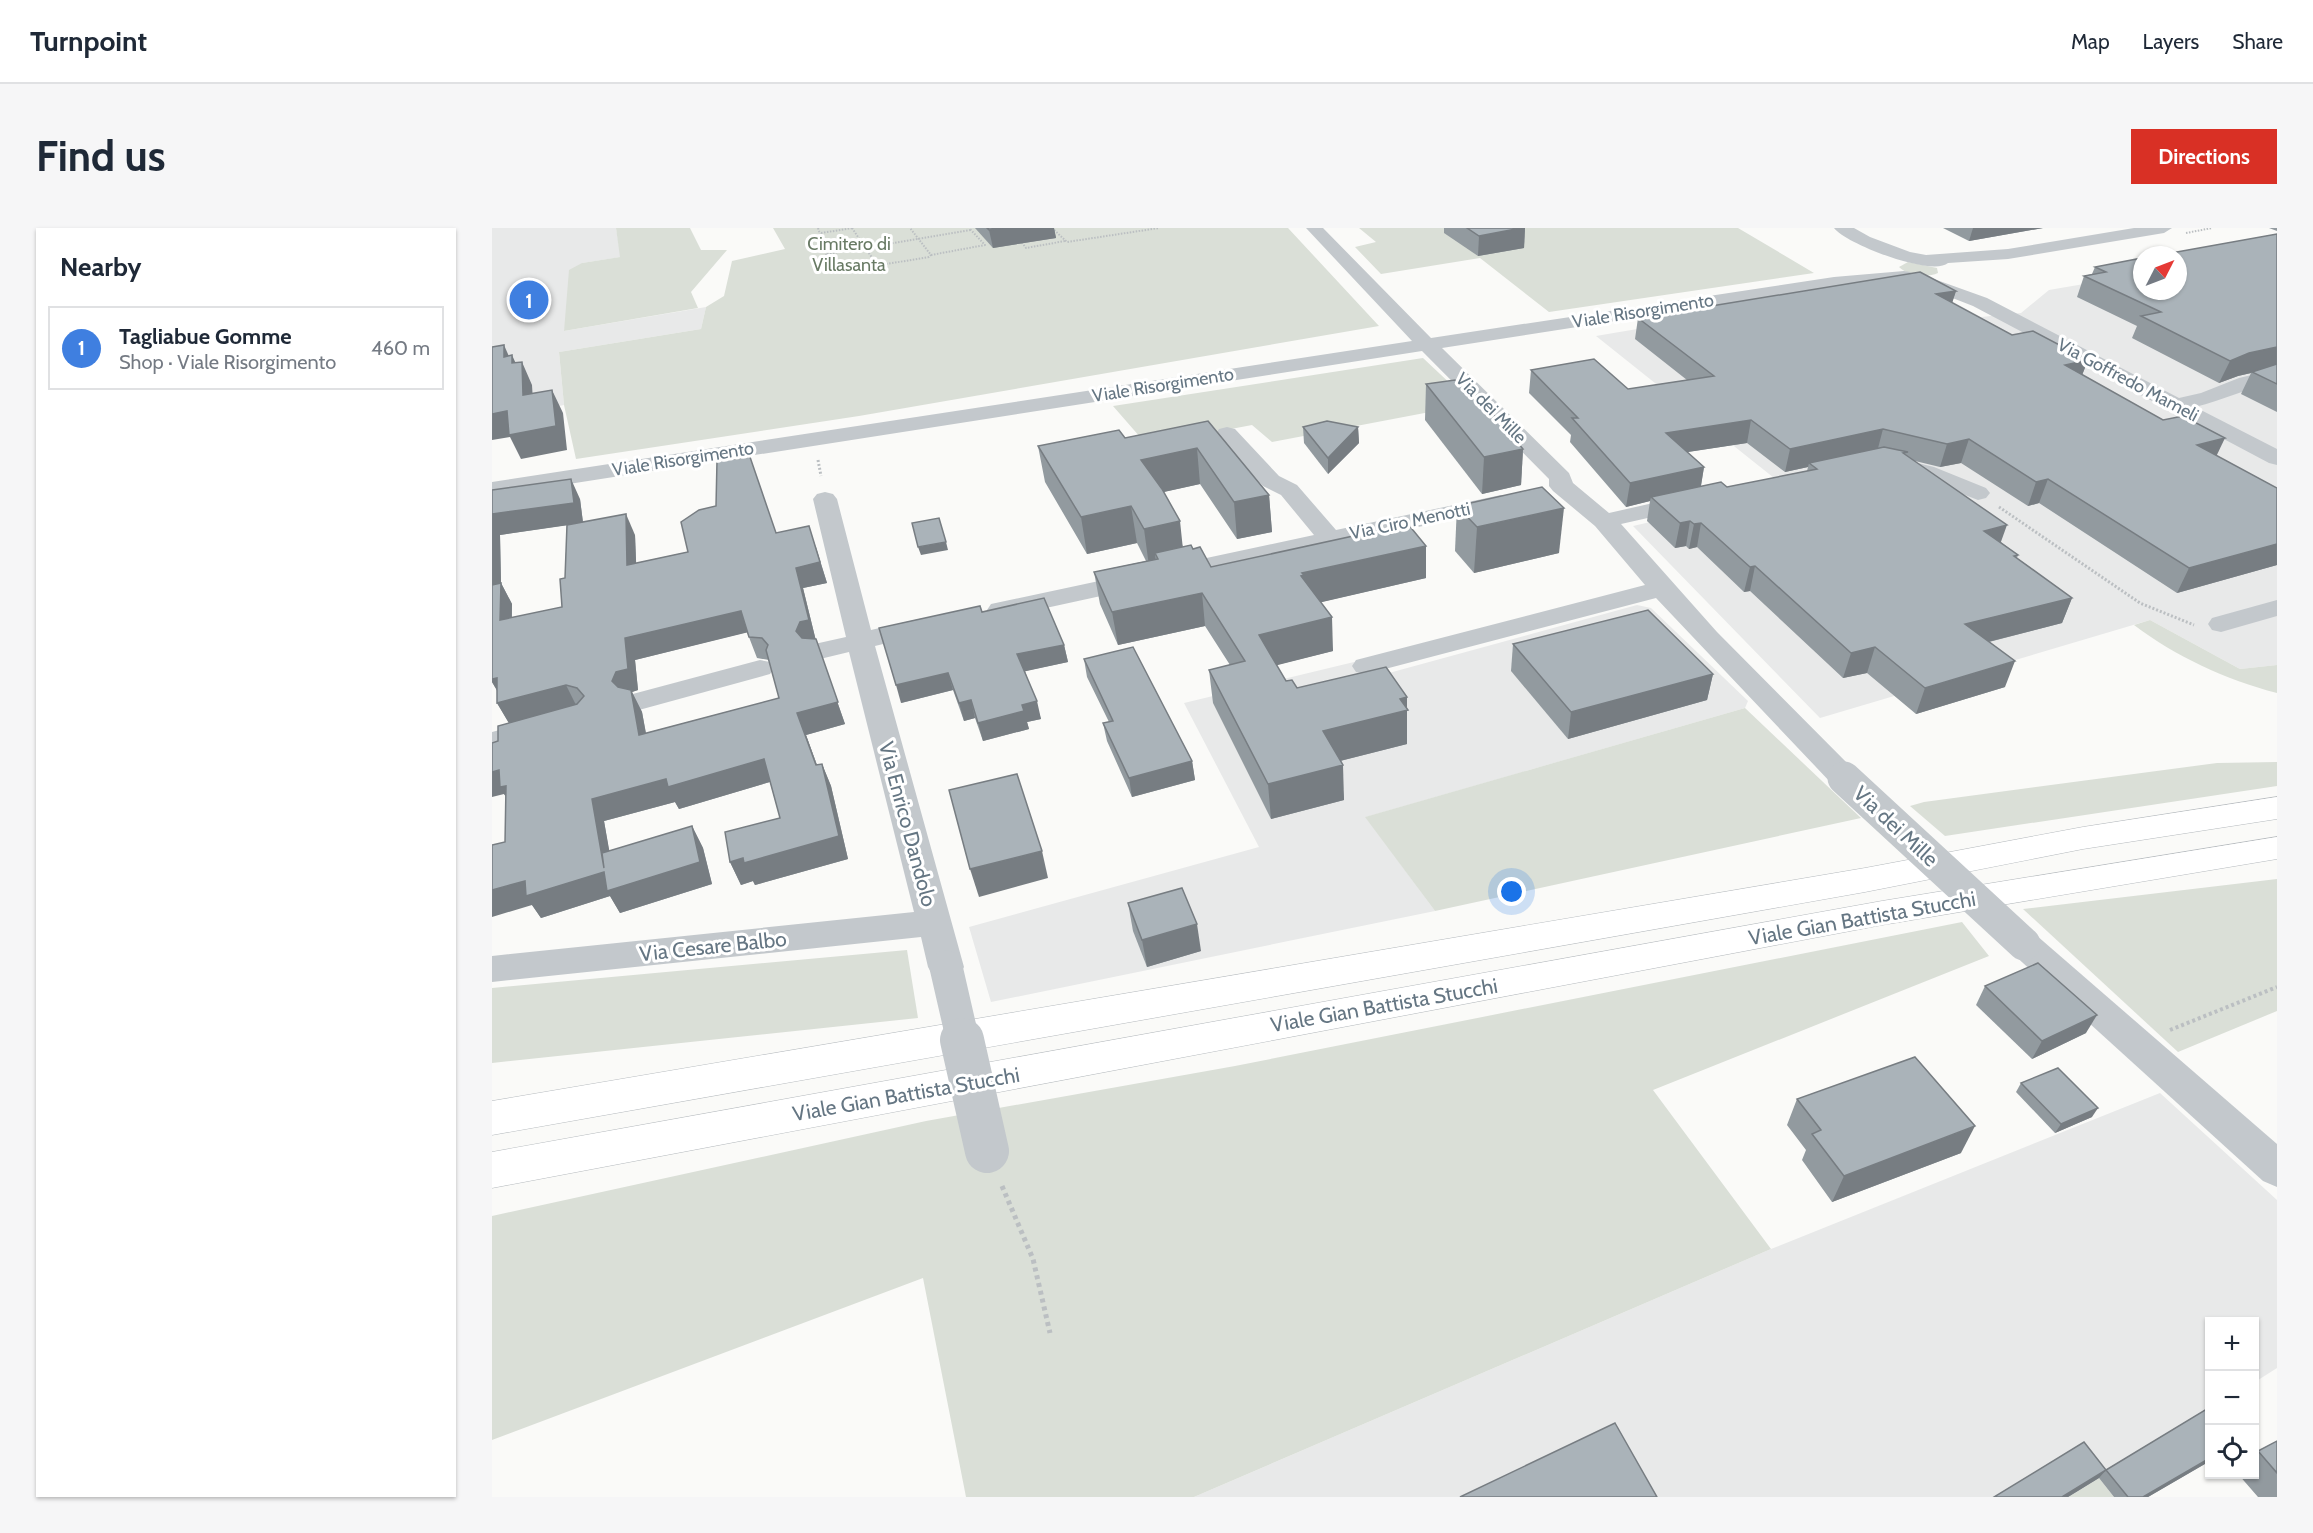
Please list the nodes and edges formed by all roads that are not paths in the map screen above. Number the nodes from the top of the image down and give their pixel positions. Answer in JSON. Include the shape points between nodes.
{"nodes":[{"id":1,"x":1314,"y":228,"type":"edge"},
{"id":2,"x":1842,"y":228,"type":"edge"},
{"id":3,"x":2164,"y":228,"type":"edge"},
{"id":4,"x":2008,"y":254,"type":"junction"},
{"id":5,"x":1929,"y":259,"type":"junction"},
{"id":6,"x":1895,"y":261,"type":"junction"},
{"id":7,"x":1949,"y":274,"type":"junction"},
{"id":8,"x":1912,"y":278,"type":"junction"},
{"id":9,"x":1834,"y":282,"type":"junction"},
{"id":10,"x":1980,"y":302,"type":"junction"},
{"id":11,"x":1427,"y":345,"type":"junction"},
{"id":12,"x":2277,"y":375,"type":"edge"},
{"id":13,"x":2176,"y":405,"type":"junction"},
{"id":14,"x":1227,"y":434,"type":"dead end"},
{"id":15,"x":2277,"y":458,"type":"edge"},
{"id":16,"x":1866,"y":463,"type":"edge"},
{"id":17,"x":1561,"y":486,"type":"junction"},
{"id":18,"x":492,"y":489,"type":"edge"},
{"id":19,"x":1978,"y":493,"type":"road end"},
{"id":20,"x":1718,"y":496,"type":"edge"},
{"id":21,"x":825,"y":499,"type":"road end"},
{"id":22,"x":1604,"y":521,"type":"junction"},
{"id":23,"x":1329,"y":537,"type":"junction"},
{"id":24,"x":1661,"y":589,"type":"junction"},
{"id":25,"x":2277,"y":608,"type":"edge"},
{"id":26,"x":976,"y":615,"type":"edge"},
{"id":27,"x":941,"y":622,"type":"edge"},
{"id":28,"x":2221,"y":624,"type":"road end"},
{"id":29,"x":860,"y":640,"type":"junction"},
{"id":30,"x":820,"y":651,"type":"edge"},
{"id":31,"x":1366,"y":666,"type":"dead end"},
{"id":32,"x":760,"y":668,"type":"dead end"},
{"id":33,"x":639,"y":701,"type":"dead end"},
{"id":34,"x":566,"y":721,"type":"edge"},
{"id":35,"x":492,"y":742,"type":"edge"},
{"id":36,"x":2277,"y":808,"type":"edge"},
{"id":37,"x":2277,"y":848,"type":"edge"},
{"id":38,"x":934,"y":923,"type":"junction"},
{"id":39,"x":492,"y":969,"type":"edge"},
{"id":40,"x":574,"y":1103,"type":"junction"},
{"id":41,"x":492,"y":1110,"type":"edge"},
{"id":42,"x":492,"y":1118,"type":"edge"},
{"id":43,"x":987,"y":1151,"type":"road end"},
{"id":44,"x":2277,"y":1168,"type":"edge"},
{"id":45,"x":502,"y":1170,"type":"edge"}],
"edges":[{"from":1,"to":11,"type":"street","name":"Via dei Mille"},
{"from":2,"to":6,"type":"street"},
{"from":3,"to":4,"type":"street"},
{"from":4,"to":5,"type":"street"},
{"from":4,"to":7,"type":"street"},
{"from":5,"to":6,"type":"street"},
{"from":5,"to":7,"type":"street","name":"Via Goffredo Mameli","via":[[1944,264]]},
{"from":6,"to":8,"type":"street","via":[[1893,271]]},
{"from":6,"to":9,"type":"street","name":"Viale Risorgimento","via":[[1870,273]]},
{"from":7,"to":8,"type":"street","name":"Viale Risorgimento","via":[[1936,279]]},
{"from":7,"to":10,"type":"street","name":"Via Goffredo Mameli"},
{"from":8,"to":9,"type":"street","name":"Viale Risorgimento"},
{"from":8,"to":10,"type":"street","name":"Via Goffredo Mameli"},
{"from":9,"to":11,"type":"street","name":"Viale Risorgimento"},
{"from":10,"to":13,"type":"street","name":"Via Goffredo Mameli"},
{"from":11,"to":17,"type":"street","name":"Via dei Mille","via":[[1562,478]]},
{"from":11,"to":18,"type":"street","name":"Viale Risorgimento"},
{"from":12,"to":13,"type":"street"},
{"from":13,"to":15,"type":"street","name":"Via Goffredo Mameli"},
{"from":14,"to":23,"type":"street","name":"Via Ciro Menotti","via":[[1271,481],[1289,490]]},
{"from":16,"to":19,"type":"street","via":[[1900,465]]},
{"from":17,"to":22,"type":"street","name":"Via dei Mille","via":[[1577,495]]},
{"from":17,"to":23,"type":"street","name":"Via Ciro Menotti","via":[[1531,496]]},
{"from":20,"to":22,"type":"street"},
{"from":21,"to":29,"type":"street","name":"Via Enrico Dandolo"},
{"from":22,"to":24,"type":"street","name":"Via dei Mille"},
{"from":23,"to":26,"type":"street","name":"Via Ciro Menotti"},
{"from":24,"to":31,"type":"street"},
{"from":24,"to":44,"type":"street","name":"Via dei Mille","bridge":true,"via":[[1844,778]]},
{"from":25,"to":28,"type":"street"},
{"from":27,"to":29,"type":"street"},
{"from":29,"to":30,"type":"street"},
{"from":29,"to":38,"type":"street","name":"Via Enrico Dandolo"},
{"from":32,"to":33,"type":"street"},
{"from":34,"to":35,"type":"street"},
{"from":36,"to":40,"type":"highway","name":"Viale Gian Battista Stucchi","via":[[2083,838],[1854,882]]},
{"from":37,"to":45,"type":"highway","name":"Viale Gian Battista Stucchi","via":[[1882,913]]},
{"from":38,"to":39,"type":"street","name":"Via Cesare Balbo"},
{"from":38,"to":43,"type":"street","name":"Via Enrico Dandolo","bridge":true},
{"from":40,"to":41,"type":"highway"},
{"from":40,"to":42,"type":"highway","name":"Viale Gian Battista Stucchi"}]}
